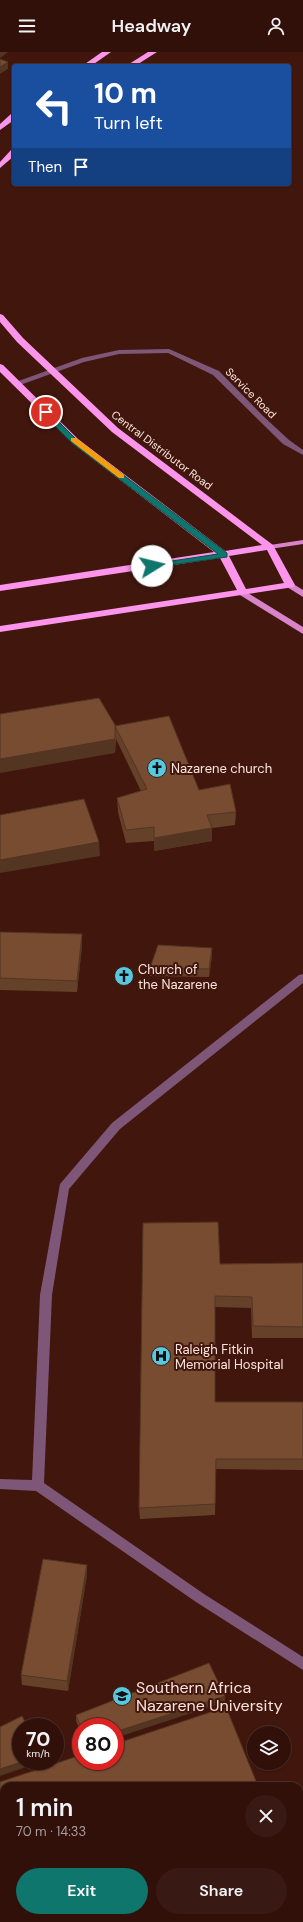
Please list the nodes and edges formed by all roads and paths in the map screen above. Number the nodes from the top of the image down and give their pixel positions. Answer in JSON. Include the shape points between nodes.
{"nodes":[{"id":1,"x":107,"y":52,"type":"edge"},
{"id":2,"x":153,"y":52,"type":"edge"},
{"id":3,"x":89,"y":64,"type":"edge"},
{"id":4,"x":133,"y":64,"type":"edge"},
{"id":5,"x":12,"y":118,"type":"edge"},
{"id":6,"x":0,"y":128,"type":"edge"},
{"id":7,"x":12,"y":154,"type":"edge"},
{"id":8,"x":0,"y":166,"type":"edge"},
{"id":9,"x":0,"y":316,"type":"edge"},
{"id":10,"x":0,"y":367,"type":"edge"},
{"id":11,"x":52,"y":371,"type":"junction"},
{"id":12,"x":17,"y":383,"type":"junction"},
{"id":13,"x":303,"y":453,"type":"edge"},
{"id":14,"x":303,"y":542,"type":"edge"},
{"id":15,"x":270,"y":547,"type":"junction"},
{"id":16,"x":224,"y":555,"type":"junction"},
{"id":17,"x":303,"y":583,"type":"edge"},
{"id":18,"x":290,"y":585,"type":"junction"},
{"id":19,"x":0,"y":588,"type":"edge"},
{"id":20,"x":243,"y":593,"type":"junction"},
{"id":21,"x":303,"y":594,"type":"edge"},
{"id":22,"x":0,"y":630,"type":"edge"},
{"id":23,"x":303,"y":631,"type":"edge"},
{"id":24,"x":303,"y":978,"type":"edge"},
{"id":25,"x":0,"y":1484,"type":"edge"},
{"id":26,"x":38,"y":1486,"type":"junction"},
{"id":27,"x":303,"y":1664,"type":"edge"}],
"edges":[{"from":1,"to":3,"type":"highway"},
{"from":2,"to":4,"type":"highway"},
{"from":5,"to":6,"type":"highway"},
{"from":7,"to":8,"type":"highway"},
{"from":9,"to":11,"type":"highway","name":"Central Distributor Road"},
{"from":10,"to":12,"type":"highway"},
{"from":11,"to":12,"type":"street","name":"Service Road"},
{"from":11,"to":13,"type":"street","name":"Service Road","via":[[82,360],[119,352],[168,351],[216,373],[280,437]]},
{"from":11,"to":15,"type":"highway","name":"Central Distributor Road","via":[[114,430]]},
{"from":12,"to":16,"type":"highway","via":[[75,441]]},
{"from":14,"to":15,"type":"main road"},
{"from":15,"to":16,"type":"highway"},
{"from":15,"to":18,"type":"highway","name":"Central Distributor Road"},
{"from":16,"to":19,"type":"highway"},
{"from":16,"to":20,"type":"highway"},
{"from":17,"to":18,"type":"main road"},
{"from":18,"to":20,"type":"highway"},
{"from":18,"to":21,"type":"main road"},
{"from":20,"to":22,"type":"highway"},
{"from":20,"to":23,"type":"main road"},
{"from":24,"to":26,"type":"street","via":[[116,1126],[64,1187],[46,1295]]},
{"from":25,"to":26,"type":"street"},
{"from":26,"to":27,"type":"street","via":[[200,1598]]}]}
